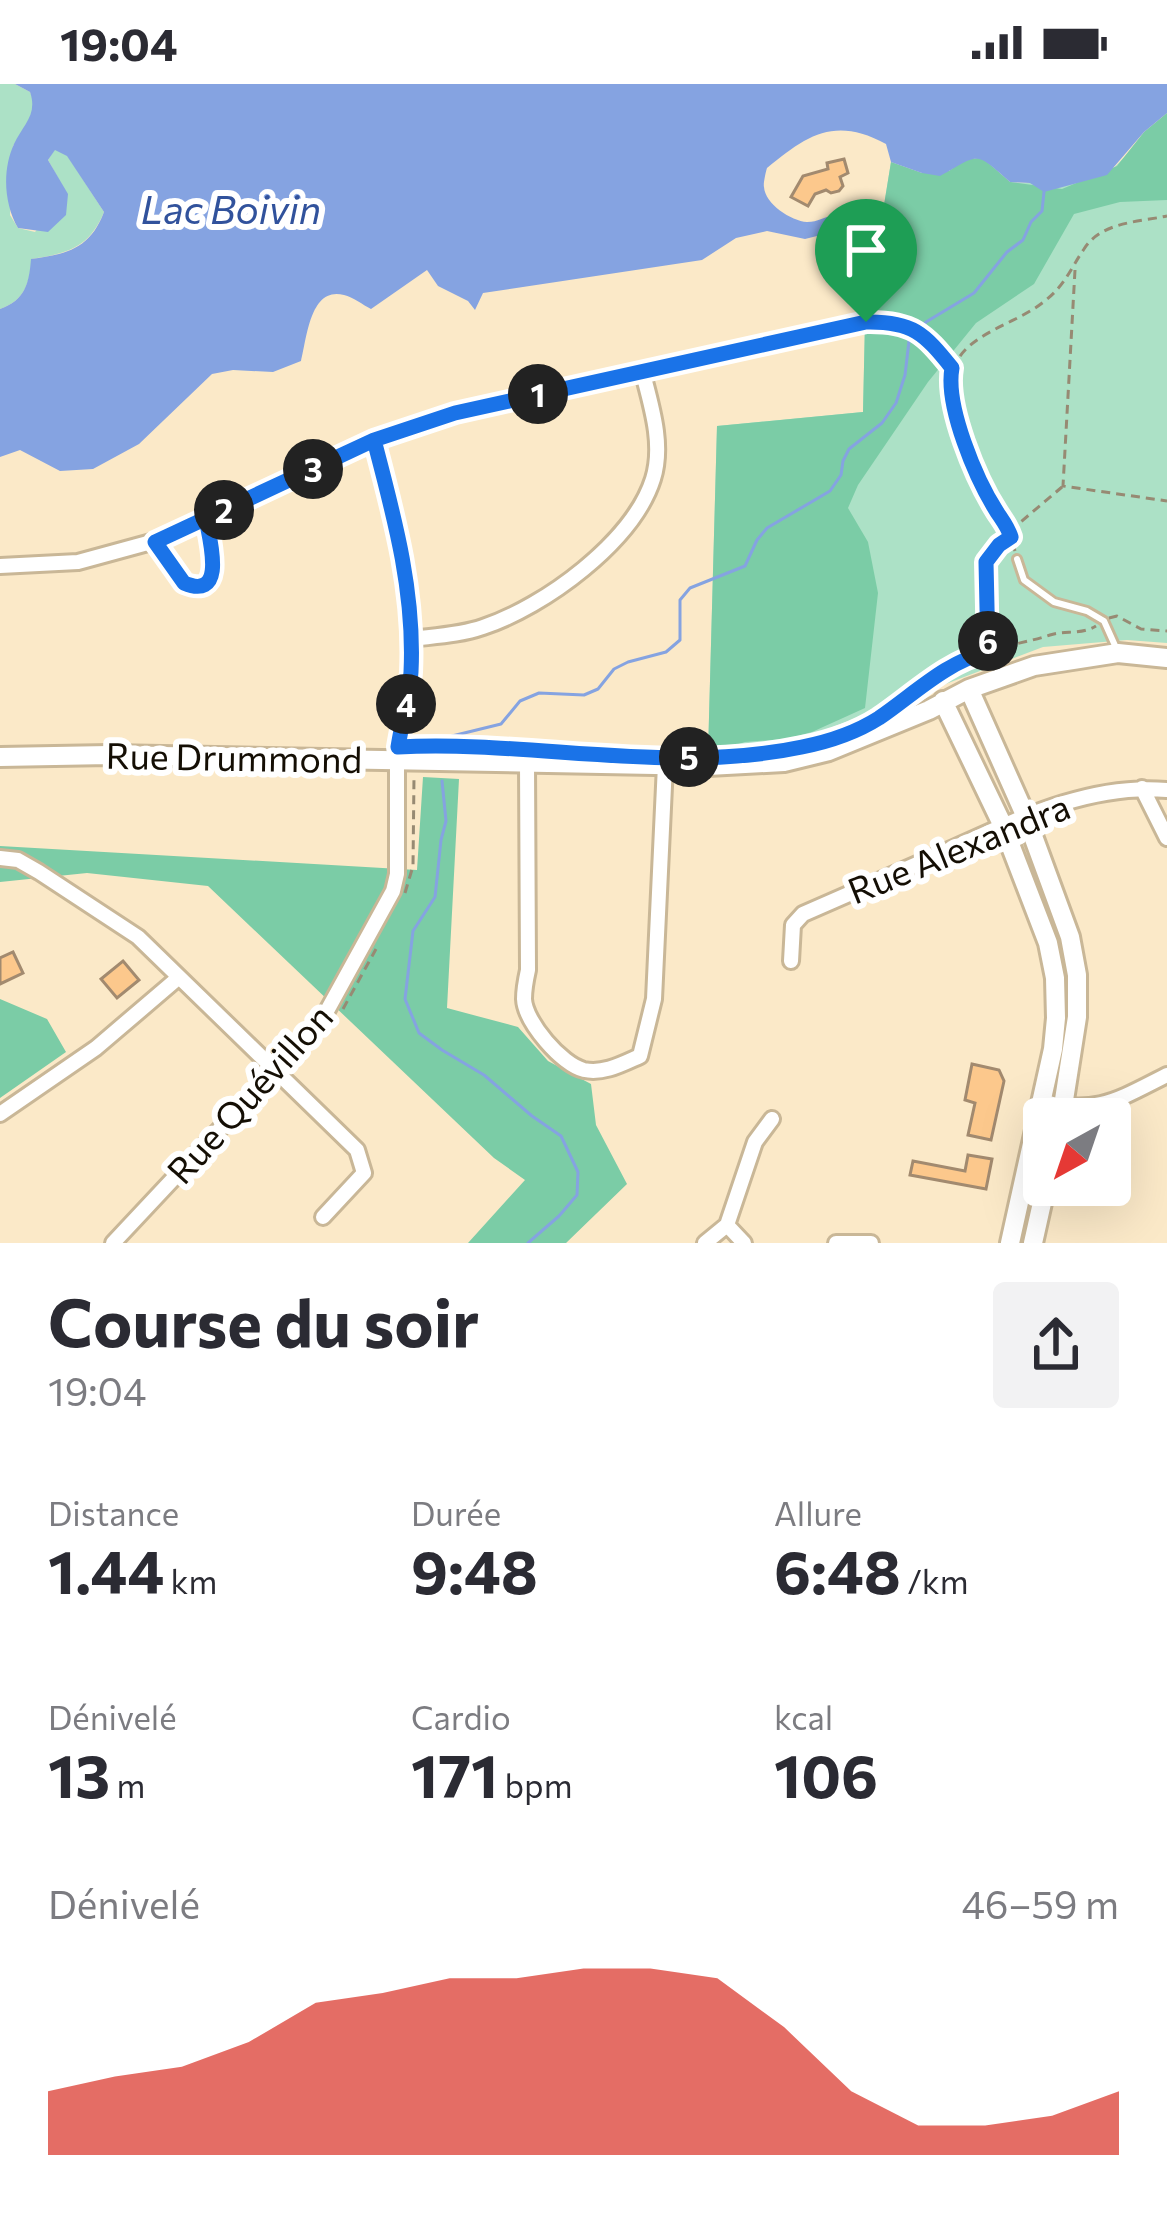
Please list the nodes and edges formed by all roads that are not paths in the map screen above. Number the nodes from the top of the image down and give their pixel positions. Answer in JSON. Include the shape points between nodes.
{"nodes":[{"id":1,"x":866,"y":322,"type":"road end"},
{"id":2,"x":642,"y":370,"type":"junction"},
{"id":3,"x":374,"y":440,"type":"junction"},
{"id":4,"x":206,"y":519,"type":"junction"},
{"id":5,"x":155,"y":542,"type":"junction"},
{"id":6,"x":1018,"y":559,"type":"road end"},
{"id":7,"x":0,"y":566,"type":"edge"},
{"id":8,"x":411,"y":639,"type":"junction"},
{"id":9,"x":1118,"y":653,"type":"junction"},
{"id":10,"x":1167,"y":658,"type":"edge"},
{"id":11,"x":969,"y":689,"type":"junction"},
{"id":12,"x":944,"y":701,"type":"junction"},
{"id":13,"x":0,"y":757,"type":"edge"},
{"id":14,"x":398,"y":762,"type":"junction"},
{"id":15,"x":527,"y":763,"type":"junction"},
{"id":16,"x":665,"y":765,"type":"junction"},
{"id":17,"x":1142,"y":788,"type":"junction"},
{"id":18,"x":1167,"y":790,"type":"edge"},
{"id":19,"x":1026,"y":817,"type":"junction"},
{"id":20,"x":1003,"y":826,"type":"junction"},
{"id":21,"x":1167,"y":838,"type":"edge"},
{"id":22,"x":0,"y":858,"type":"edge"},
{"id":23,"x":791,"y":961,"type":"dead end"},
{"id":24,"x":178,"y":978,"type":"junction"},
{"id":25,"x":275,"y":1070,"type":"junction"},
{"id":26,"x":1167,"y":1075,"type":"edge"},
{"id":27,"x":1041,"y":1098,"type":"edge"},
{"id":28,"x":1065,"y":1098,"type":"edge"},
{"id":29,"x":1121,"y":1098,"type":"edge"},
{"id":30,"x":0,"y":1114,"type":"edge"},
{"id":31,"x":772,"y":1119,"type":"dead end"},
{"id":32,"x":1023,"y":1181,"type":"edge"},
{"id":33,"x":1041,"y":1206,"type":"edge"},
{"id":34,"x":323,"y":1217,"type":"dead end"},
{"id":35,"x":727,"y":1225,"type":"junction"},
{"id":36,"x":112,"y":1243,"type":"edge"},
{"id":37,"x":705,"y":1243,"type":"edge"},
{"id":38,"x":744,"y":1243,"type":"edge"},
{"id":39,"x":836,"y":1243,"type":"edge"},
{"id":40,"x":871,"y":1243,"type":"edge"},
{"id":41,"x":1010,"y":1243,"type":"edge"},
{"id":42,"x":1033,"y":1243,"type":"edge"}],
"edges":[{"from":1,"to":2,"type":"street"},
{"from":2,"to":3,"type":"street"},
{"from":2,"to":8,"type":"street","via":[[657,443],[654,477],[616,537],[520,613],[463,633]]},
{"from":3,"to":4,"type":"street"},
{"from":3,"to":8,"type":"street","name":"Rue Quévillon","via":[[405,570]]},
{"from":4,"to":5,"type":"street"},
{"from":4,"to":5,"type":"street","via":[[213,564],[207,584],[184,583]]},
{"from":5,"to":7,"type":"street","via":[[78,562]]},
{"from":6,"to":9,"type":"lane","via":[[1024,580],[1054,602],[1104,621]]},
{"from":8,"to":14,"type":"street","name":"Rue Quévillon"},
{"from":9,"to":10,"type":"street","name":"Rue Drummond"},
{"from":9,"to":11,"type":"street","name":"Rue Drummond","via":[[1034,666]]},
{"from":11,"to":12,"type":"street","name":"Rue Drummond"},
{"from":11,"to":19,"type":"street"},
{"from":12,"to":16,"type":"street","name":"Rue Drummond","via":[[844,746],[784,762]]},
{"from":12,"to":20,"type":"street"},
{"from":13,"to":14,"type":"street","name":"Rue Drummond"},
{"from":14,"to":15,"type":"street","name":"Rue Drummond"},
{"from":14,"to":25,"type":"street","name":"Rue Quévillon","via":[[393,891],[322,1020]]},
{"from":15,"to":16,"type":"street","name":"Rue Drummond"},
{"from":15,"to":16,"type":"street","via":[[524,1002],[532,1025],[582,1070],[612,1069],[640,1056],[654,999]]},
{"from":17,"to":18,"type":"street","name":"Rue Alexandra"},
{"from":17,"to":19,"type":"street","name":"Rue Alexandra","via":[[1095,793]]},
{"from":17,"to":21,"type":"street"},
{"from":19,"to":20,"type":"street","name":"Rue Alexandra"},
{"from":19,"to":28,"type":"street","via":[[1077,975]]},
{"from":20,"to":23,"type":"street","name":"Rue Alexandra","via":[[803,914],[793,925]]},
{"from":20,"to":27,"type":"street","via":[[1055,978],[1053,1049]]},
{"from":22,"to":24,"type":"street","via":[[18,860],[107,915]]},
{"from":24,"to":25,"type":"street"},
{"from":24,"to":30,"type":"street"},
{"from":25,"to":34,"type":"street","via":[[357,1150],[364,1173]]},
{"from":25,"to":36,"type":"street","name":"Rue Quévillon"},
{"from":26,"to":29,"type":"street"},
{"from":31,"to":35,"type":"street","via":[[755,1142]]},
{"from":32,"to":41,"type":"street"},
{"from":33,"to":42,"type":"street"},
{"from":35,"to":37,"type":"street"},
{"from":35,"to":38,"type":"street"},
{"from":39,"to":40,"type":"street"}]}
